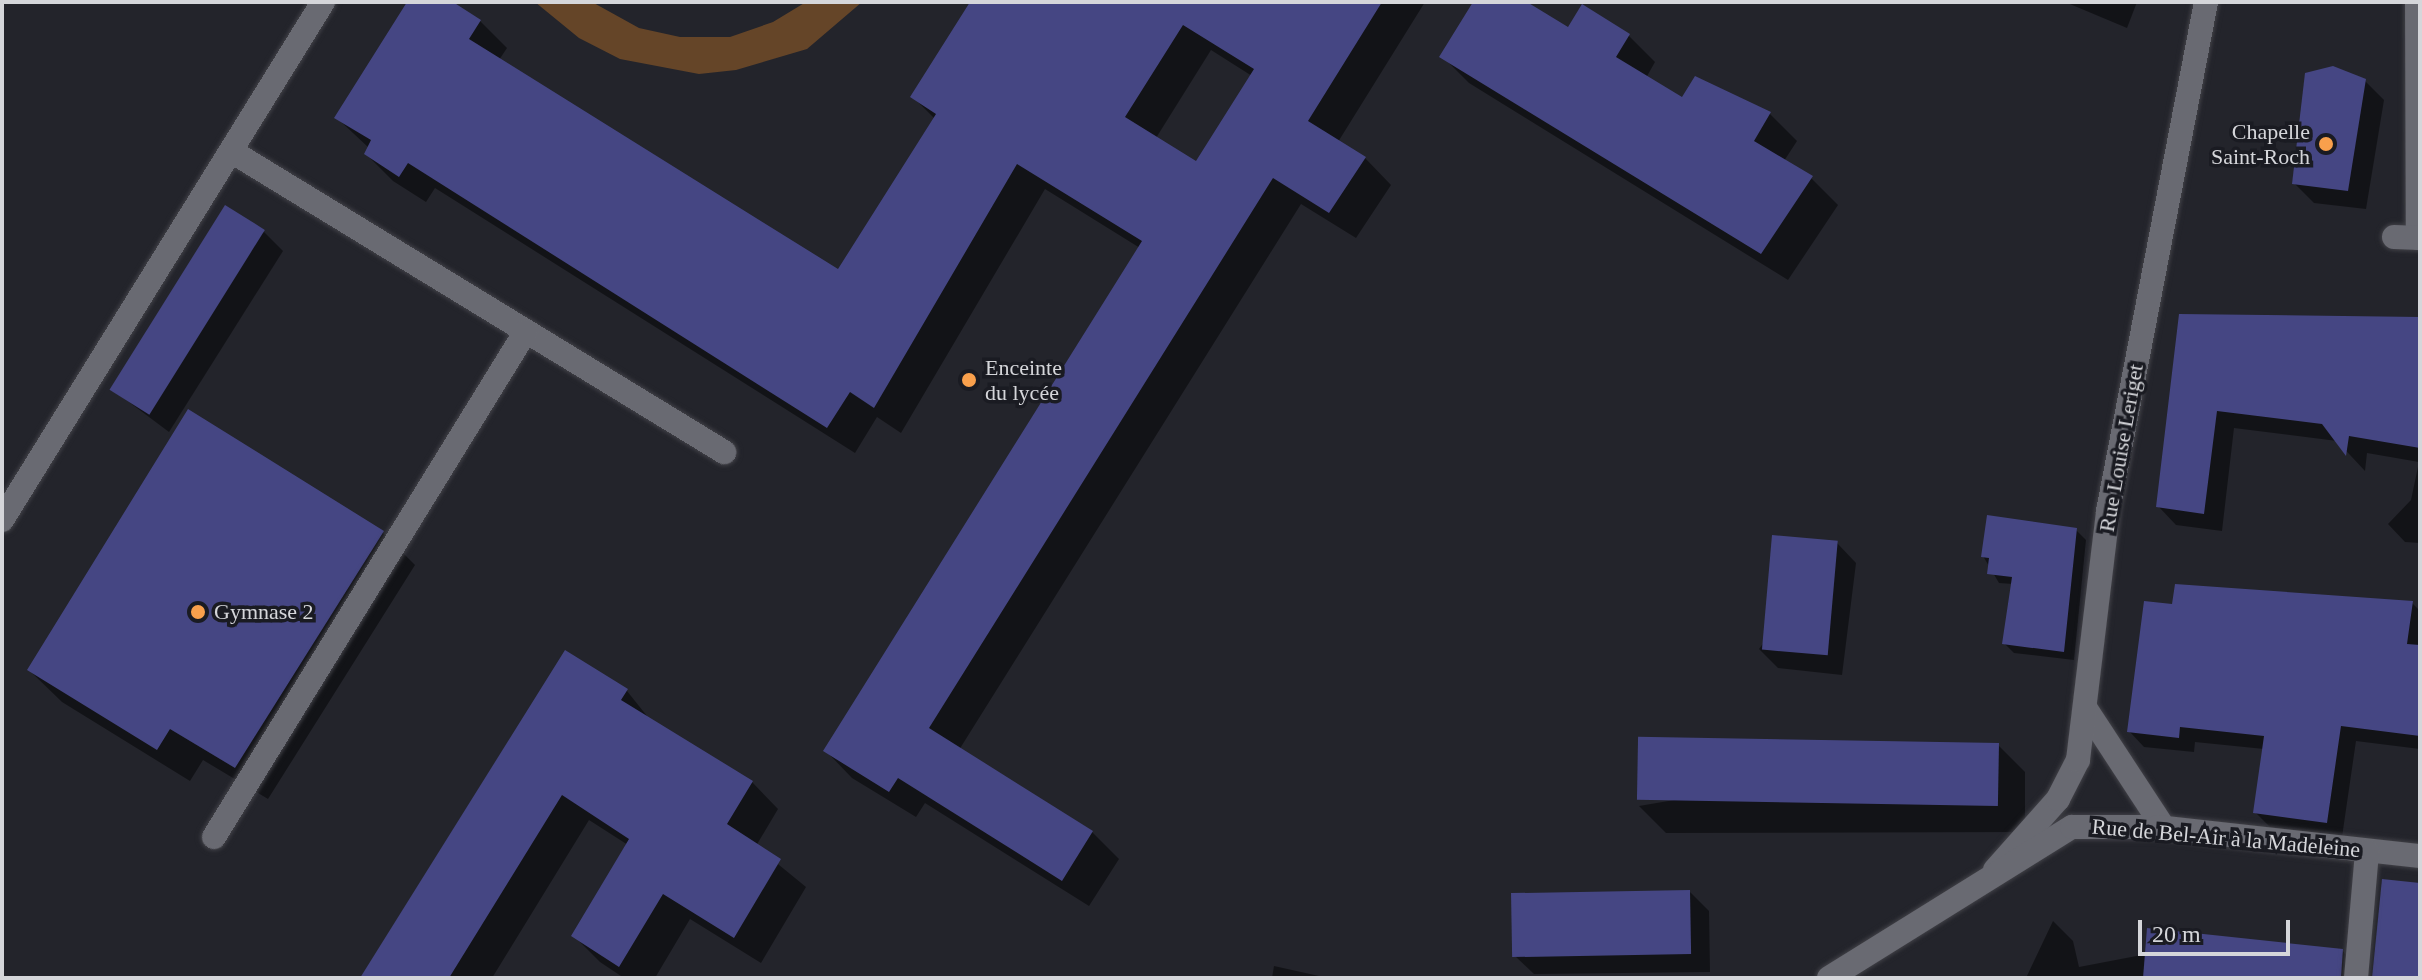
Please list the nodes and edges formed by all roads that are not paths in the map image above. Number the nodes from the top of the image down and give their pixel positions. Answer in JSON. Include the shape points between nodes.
{"nodes":[{"id":1,"x":323,"y":2,"type":"edge"},
{"id":2,"x":2206,"y":2,"type":"edge"},
{"id":3,"x":2417,"y":2,"type":"edge"},
{"id":4,"x":231,"y":151,"type":"junction"},
{"id":5,"x":2411,"y":237,"type":"edge"},
{"id":6,"x":526,"y":331,"type":"junction"},
{"id":7,"x":724,"y":452,"type":"dead end"},
{"id":8,"x":2,"y":520,"type":"edge"},
{"id":9,"x":2086,"y":709,"type":"junction"},
{"id":10,"x":2164,"y":828,"type":"junction"},
{"id":11,"x":214,"y":837,"type":"dead end"},
{"id":12,"x":2367,"y":851,"type":"junction"},
{"id":13,"x":2420,"y":856,"type":"edge"},
{"id":14,"x":1995,"y":870,"type":"junction"},
{"id":15,"x":1829,"y":978,"type":"edge"},
{"id":16,"x":2356,"y":978,"type":"edge"}],
"edges":[{"from":1,"to":4,"type":"street"},
{"from":2,"to":9,"type":"street","name":"Rue Louise Leriget","via":[[2108,511]]},
{"from":3,"to":5,"type":"street"},
{"from":4,"to":6,"type":"street"},
{"from":4,"to":8,"type":"street"},
{"from":6,"to":7,"type":"street"},
{"from":6,"to":11,"type":"street"},
{"from":9,"to":10,"type":"street"},
{"from":9,"to":14,"type":"street","name":"Rue Louise Leriget","via":[[2078,760],[2058,799]]},
{"from":10,"to":12,"type":"street","name":"Rue de Bel-Air à la Madeleine"},
{"from":10,"to":14,"type":"street","name":"Rue de Bel-Air à la Madeleine","via":[[2072,827]]},
{"from":12,"to":13,"type":"street","name":"Rue de Bel-Air à la Madeleine"},
{"from":12,"to":16,"type":"street"},
{"from":14,"to":15,"type":"street"}]}
